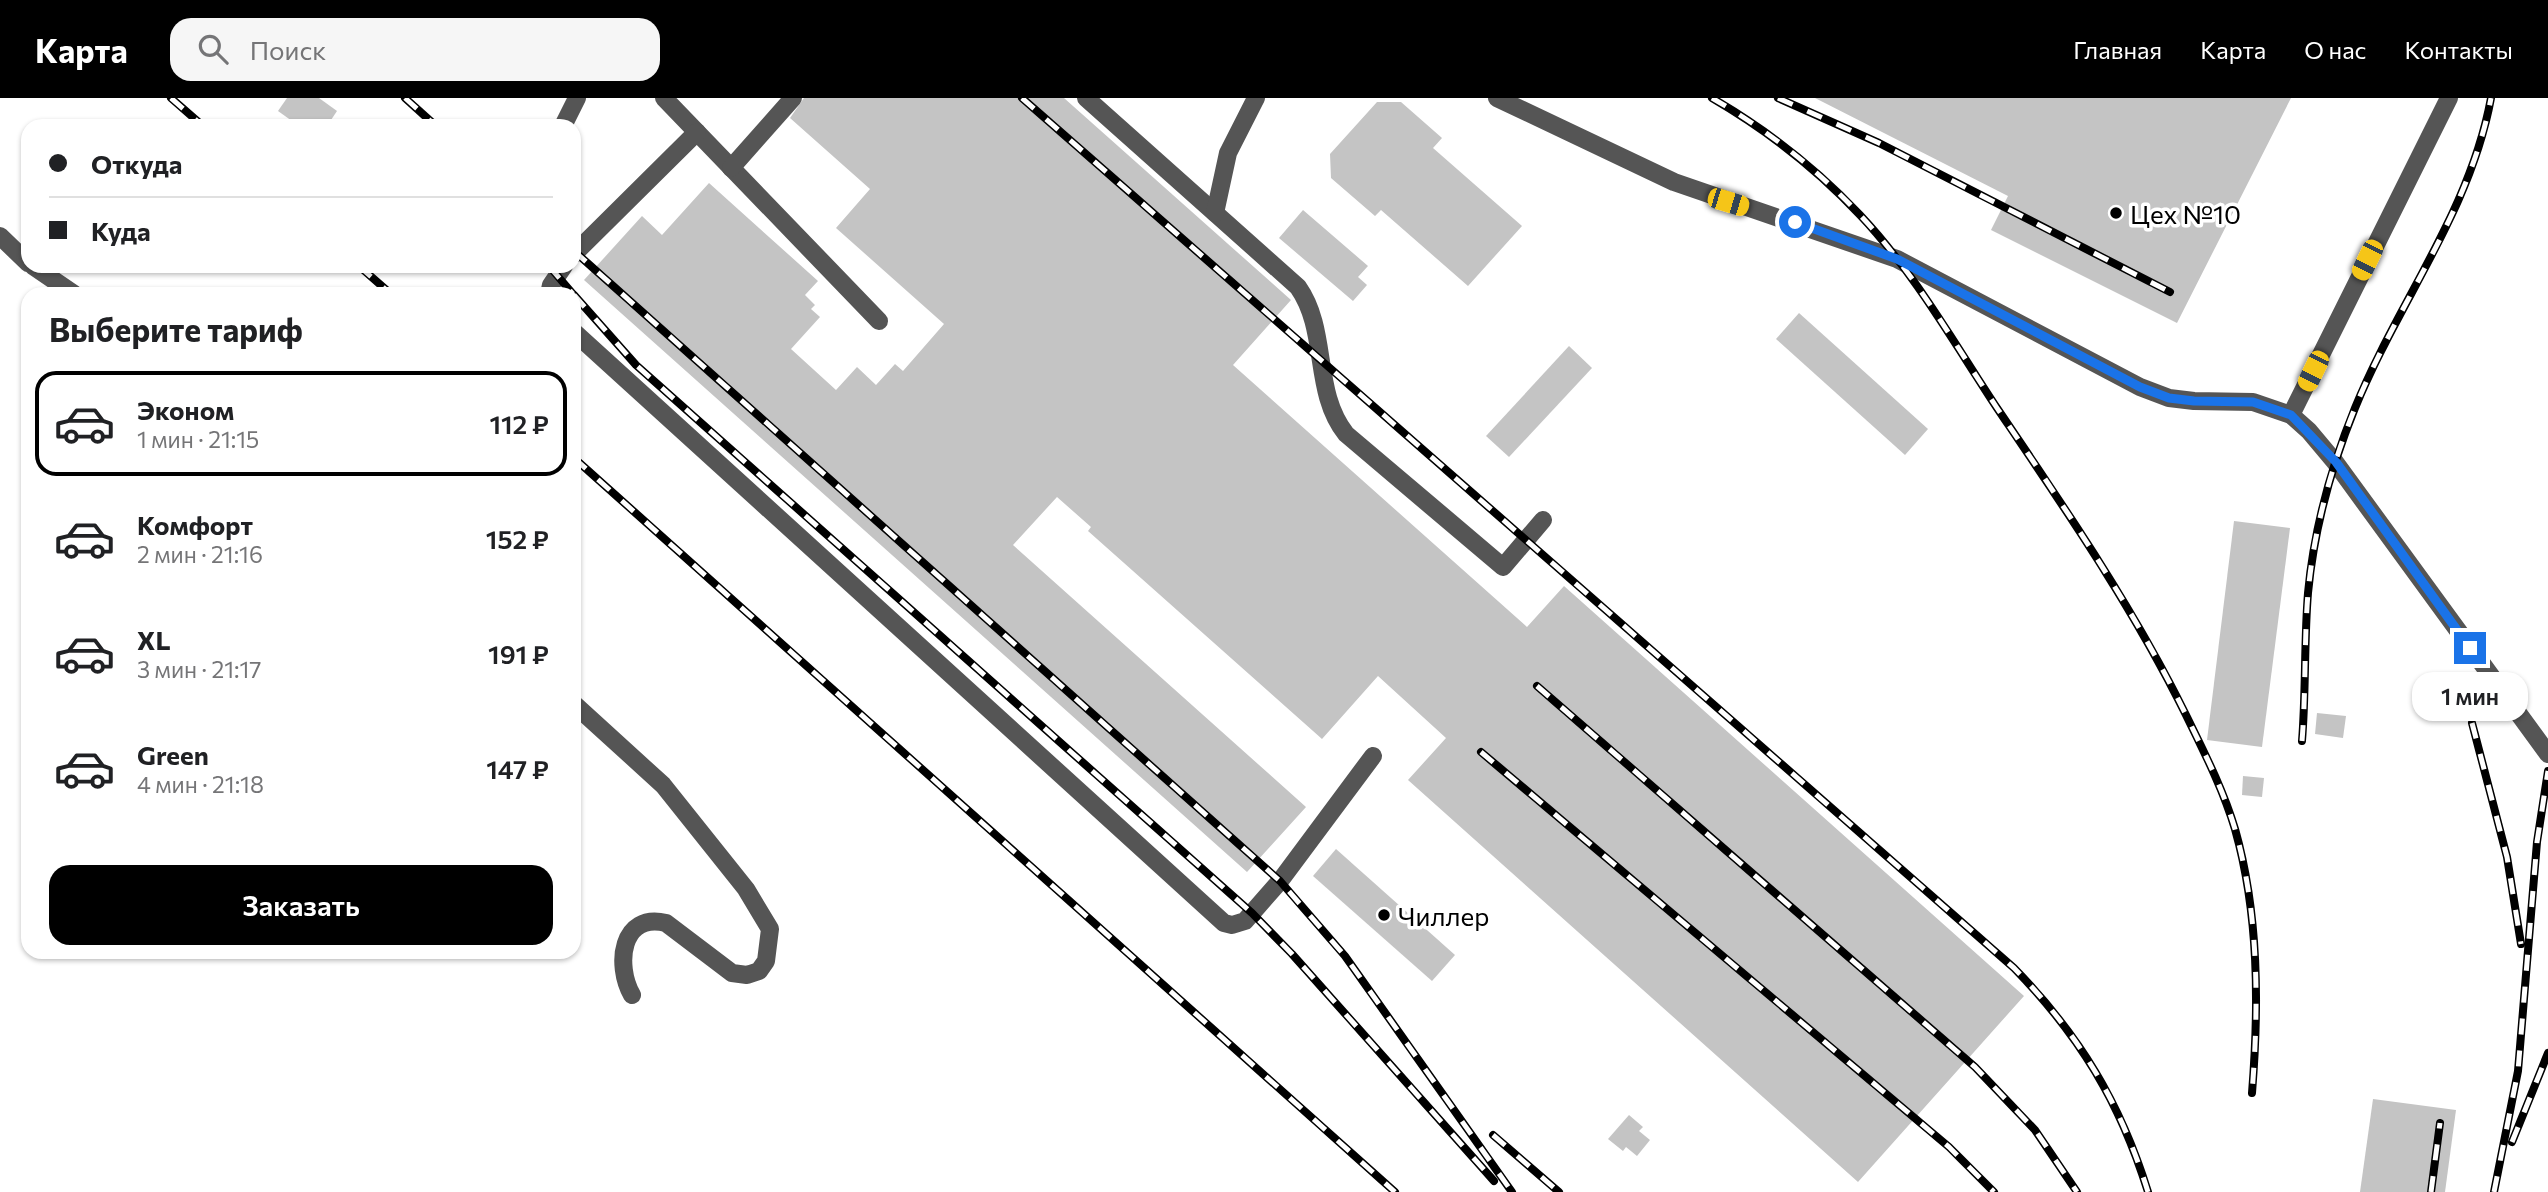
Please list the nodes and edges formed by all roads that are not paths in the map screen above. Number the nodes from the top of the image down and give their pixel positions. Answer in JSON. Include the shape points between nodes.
{"nodes":[{"id":1,"x":577,"y":98,"type":"edge"},
{"id":2,"x":664,"y":98,"type":"edge"},
{"id":3,"x":793,"y":98,"type":"edge"},
{"id":4,"x":1086,"y":98,"type":"edge"},
{"id":5,"x":1256,"y":98,"type":"edge"},
{"id":6,"x":1497,"y":98,"type":"edge"},
{"id":7,"x":2449,"y":98,"type":"edge"},
{"id":8,"x":566,"y":119,"type":"edge"},
{"id":9,"x":697,"y":132,"type":"junction"},
{"id":10,"x":731,"y":168,"type":"junction"},
{"id":11,"x":1215,"y":213,"type":"junction"},
{"id":12,"x":0,"y":236,"type":"edge"},
{"id":13,"x":581,"y":247,"type":"edge"},
{"id":14,"x":21,"y":256,"type":"edge"},
{"id":15,"x":43,"y":273,"type":"edge"},
{"id":16,"x":64,"y":287,"type":"edge"},
{"id":17,"x":879,"y":321,"type":"dead end"},
{"id":18,"x":581,"y":338,"type":"edge"},
{"id":19,"x":2291,"y":415,"type":"junction"},
{"id":20,"x":1543,"y":520,"type":"dead end"},
{"id":21,"x":581,"y":710,"type":"edge"},
{"id":22,"x":2548,"y":754,"type":"edge"},
{"id":23,"x":1373,"y":756,"type":"dead end"},
{"id":24,"x":632,"y":995,"type":"dead end"}],
"edges":[{"from":1,"to":8,"type":"street"},
{"from":2,"to":9,"type":"street"},
{"from":3,"to":10,"type":"street"},
{"from":4,"to":11,"type":"street"},
{"from":5,"to":11,"type":"street","via":[[1228,153]]},
{"from":6,"to":19,"type":"street","via":[[1674,182],[1897,259],[2140,387],[2181,400],[2253,402]]},
{"from":7,"to":19,"type":"street"},
{"from":9,"to":10,"type":"street"},
{"from":9,"to":13,"type":"street"},
{"from":10,"to":17,"type":"street"},
{"from":11,"to":20,"type":"street","via":[[1304,296],[1314,319],[1330,408],[1346,434],[1503,568]]},
{"from":12,"to":14,"type":"street"},
{"from":15,"to":16,"type":"street"},
{"from":18,"to":23,"type":"street","via":[[1224,923],[1245,920],[1273,889]]},
{"from":19,"to":22,"type":"street","via":[[2336,462]]},
{"from":21,"to":24,"type":"street","via":[[663,785],[746,889],[770,929],[766,961],[759,971],[747,975],[732,973],[666,923],[654,920],[640,925],[622,951],[622,978]]}]}
